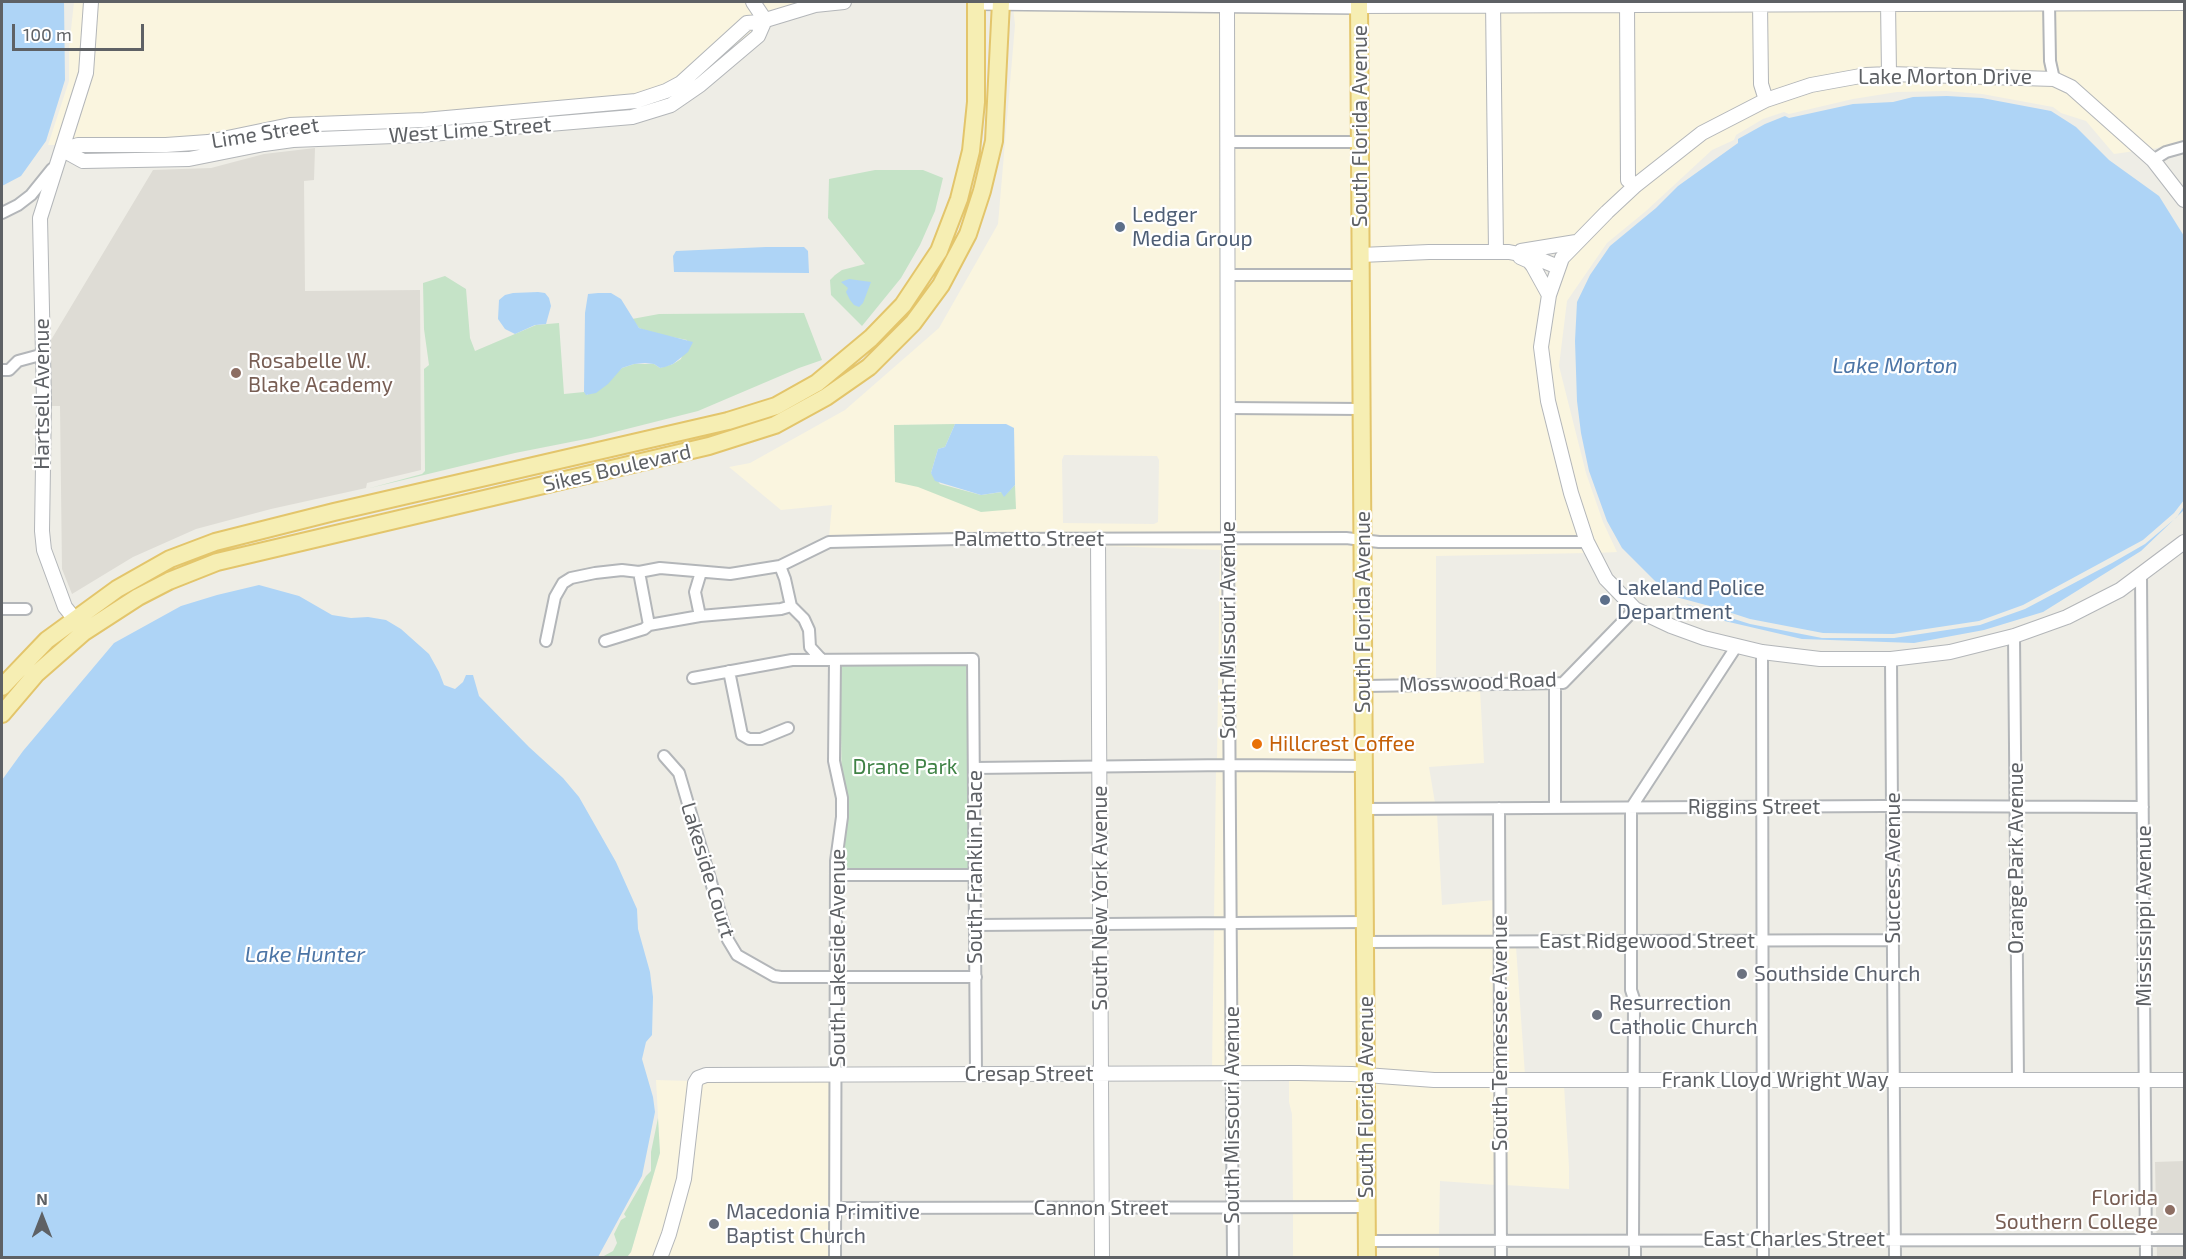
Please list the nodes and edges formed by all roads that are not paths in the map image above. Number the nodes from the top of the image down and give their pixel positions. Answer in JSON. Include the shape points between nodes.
{"nodes":[{"id":1,"x":91,"y":2,"type":"edge"},
{"id":2,"x":753,"y":2,"type":"edge"},
{"id":3,"x":844,"y":2,"type":"edge"},
{"id":4,"x":978,"y":2,"type":"edge"},
{"id":5,"x":1001,"y":2,"type":"edge"},
{"id":6,"x":1095,"y":3,"type":"edge"},
{"id":7,"x":1227,"y":3,"type":"edge"},
{"id":8,"x":1627,"y":3,"type":"edge"},
{"id":9,"x":1760,"y":3,"type":"edge"},
{"id":10,"x":1888,"y":3,"type":"edge"},
{"id":11,"x":2049,"y":3,"type":"junction"},
{"id":12,"x":2184,"y":3,"type":"edge"},
{"id":13,"x":1359,"y":4,"type":"edge"},
{"id":14,"x":1493,"y":4,"type":"edge"},
{"id":15,"x":765,"y":20,"type":"junction"},
{"id":16,"x":1889,"y":74,"type":"junction"},
{"id":17,"x":2054,"y":79,"type":"junction"},
{"id":18,"x":1766,"y":100,"type":"junction"},
{"id":19,"x":1228,"y":142,"type":"junction"},
{"id":20,"x":1360,"y":142,"type":"junction"},
{"id":21,"x":2184,"y":147,"type":"edge"},
{"id":22,"x":63,"y":150,"type":"junction"},
{"id":23,"x":2152,"y":160,"type":"junction"},
{"id":24,"x":1636,"y":185,"type":"junction"},
{"id":25,"x":2184,"y":200,"type":"edge"},
{"id":26,"x":2,"y":213,"type":"edge"},
{"id":27,"x":1576,"y":243,"type":"junction"},
{"id":28,"x":1496,"y":252,"type":"junction"},
{"id":29,"x":1510,"y":252,"type":"junction"},
{"id":30,"x":1361,"y":255,"type":"junction"},
{"id":31,"x":1558,"y":267,"type":"junction"},
{"id":32,"x":929,"y":269,"type":"junction"},
{"id":33,"x":1228,"y":275,"type":"junction"},
{"id":34,"x":1361,"y":275,"type":"junction"},
{"id":35,"x":1549,"y":295,"type":"junction"},
{"id":36,"x":860,"y":348,"type":"junction"},
{"id":37,"x":44,"y":354,"type":"junction"},
{"id":38,"x":875,"y":361,"type":"junction"},
{"id":39,"x":2,"y":370,"type":"edge"},
{"id":40,"x":806,"y":408,"type":"junction"},
{"id":41,"x":1228,"y":408,"type":"junction"},
{"id":42,"x":1361,"y":409,"type":"junction"},
{"id":43,"x":1098,"y":539,"type":"junction"},
{"id":44,"x":1228,"y":539,"type":"junction"},
{"id":45,"x":1362,"y":542,"type":"junction"},
{"id":46,"x":1587,"y":542,"type":"junction"},
{"id":47,"x":2184,"y":542,"type":"edge"},
{"id":48,"x":780,"y":566,"type":"junction"},
{"id":49,"x":639,"y":572,"type":"junction"},
{"id":50,"x":701,"y":572,"type":"junction"},
{"id":51,"x":2141,"y":575,"type":"junction"},
{"id":52,"x":790,"y":606,"type":"junction"},
{"id":53,"x":2,"y":609,"type":"edge"},
{"id":54,"x":26,"y":609,"type":"dead end"},
{"id":55,"x":1635,"y":609,"type":"junction"},
{"id":56,"x":700,"y":616,"type":"junction"},
{"id":57,"x":649,"y":625,"type":"junction"},
{"id":58,"x":79,"y":626,"type":"junction"},
{"id":59,"x":2014,"y":636,"type":"junction"},
{"id":60,"x":546,"y":641,"type":"dead end"},
{"id":61,"x":605,"y":641,"type":"dead end"},
{"id":62,"x":1736,"y":647,"type":"junction"},
{"id":63,"x":1762,"y":652,"type":"junction"},
{"id":64,"x":821,"y":659,"type":"junction"},
{"id":65,"x":1891,"y":659,"type":"junction"},
{"id":66,"x":835,"y":660,"type":"junction"},
{"id":67,"x":729,"y":671,"type":"junction"},
{"id":68,"x":693,"y":678,"type":"dead end"},
{"id":69,"x":1555,"y":684,"type":"junction"},
{"id":70,"x":1363,"y":686,"type":"junction"},
{"id":71,"x":2,"y":687,"type":"edge"},
{"id":72,"x":2,"y":714,"type":"edge"},
{"id":73,"x":788,"y":728,"type":"dead end"},
{"id":74,"x":664,"y":756,"type":"dead end"},
{"id":75,"x":1229,"y":765,"type":"junction"},
{"id":76,"x":1364,"y":766,"type":"junction"},
{"id":77,"x":1099,"y":767,"type":"junction"},
{"id":78,"x":974,"y":768,"type":"junction"},
{"id":79,"x":1892,"y":806,"type":"junction"},
{"id":80,"x":2016,"y":806,"type":"junction"},
{"id":81,"x":1762,"y":807,"type":"junction"},
{"id":82,"x":2143,"y":807,"type":"junction"},
{"id":83,"x":1499,"y":808,"type":"junction"},
{"id":84,"x":1555,"y":808,"type":"junction"},
{"id":85,"x":1631,"y":808,"type":"junction"},
{"id":86,"x":1364,"y":809,"type":"junction"},
{"id":87,"x":837,"y":875,"type":"junction"},
{"id":88,"x":975,"y":875,"type":"junction"},
{"id":89,"x":1365,"y":922,"type":"junction"},
{"id":90,"x":1230,"y":923,"type":"junction"},
{"id":91,"x":1100,"y":924,"type":"junction"},
{"id":92,"x":976,"y":925,"type":"junction"},
{"id":93,"x":1893,"y":940,"type":"junction"},
{"id":94,"x":1631,"y":941,"type":"junction"},
{"id":95,"x":1762,"y":941,"type":"junction"},
{"id":96,"x":1365,"y":942,"type":"junction"},
{"id":97,"x":1500,"y":942,"type":"junction"},
{"id":98,"x":976,"y":976,"type":"junction"},
{"id":99,"x":837,"y":978,"type":"junction"},
{"id":100,"x":1101,"y":1073,"type":"junction"},
{"id":101,"x":1232,"y":1073,"type":"junction"},
{"id":102,"x":837,"y":1074,"type":"junction"},
{"id":103,"x":976,"y":1074,"type":"junction"},
{"id":104,"x":1366,"y":1076,"type":"junction"},
{"id":105,"x":1894,"y":1079,"type":"junction"},
{"id":106,"x":2018,"y":1079,"type":"junction"},
{"id":107,"x":1500,"y":1080,"type":"junction"},
{"id":108,"x":1633,"y":1080,"type":"junction"},
{"id":109,"x":1763,"y":1080,"type":"junction"},
{"id":110,"x":2184,"y":1080,"type":"edge"},
{"id":111,"x":2145,"y":1081,"type":"junction"},
{"id":112,"x":1366,"y":1207,"type":"junction"},
{"id":113,"x":835,"y":1208,"type":"junction"},
{"id":114,"x":1232,"y":1208,"type":"junction"},
{"id":115,"x":1101,"y":1209,"type":"junction"},
{"id":116,"x":1894,"y":1239,"type":"junction"},
{"id":117,"x":2146,"y":1239,"type":"junction"},
{"id":118,"x":1501,"y":1240,"type":"junction"},
{"id":119,"x":1633,"y":1240,"type":"junction"},
{"id":120,"x":1763,"y":1240,"type":"junction"},
{"id":121,"x":2184,"y":1240,"type":"edge"},
{"id":122,"x":1367,"y":1249,"type":"edge"},
{"id":123,"x":660,"y":1257,"type":"edge"},
{"id":124,"x":835,"y":1257,"type":"edge"},
{"id":125,"x":1102,"y":1257,"type":"edge"},
{"id":126,"x":1233,"y":1257,"type":"edge"},
{"id":127,"x":1501,"y":1257,"type":"edge"},
{"id":128,"x":1635,"y":1257,"type":"edge"},
{"id":129,"x":1763,"y":1257,"type":"edge"},
{"id":130,"x":1894,"y":1257,"type":"edge"},
{"id":131,"x":2146,"y":1257,"type":"edge"}],
"edges":[{"from":1,"to":22,"type":"street","name":"Hartsell Avenue","via":[[86,73]]},
{"from":2,"to":15,"type":"street"},
{"from":3,"to":15,"type":"street","via":[[814,4]]},
{"from":4,"to":5,"type":"main road"},
{"from":4,"to":32,"type":"main road","name":"Sikes Boulevard","via":[[971,151],[959,199]]},
{"from":5,"to":6,"type":"main road"},
{"from":5,"to":38,"type":"main road","name":"Sikes Boulevard","via":[[994,141],[968,234],[941,285],[913,323]]},
{"from":6,"to":7,"type":"main road"},
{"from":7,"to":13,"type":"main road"},
{"from":7,"to":19,"type":"street","name":"South Missouri Avenue"},
{"from":8,"to":9,"type":"street"},
{"from":8,"to":14,"type":"street"},
{"from":8,"to":24,"type":"street","via":[[1628,180]]},
{"from":9,"to":10,"type":"street"},
{"from":9,"to":18,"type":"street","via":[[1761,84]]},
{"from":10,"to":11,"type":"street"},
{"from":10,"to":16,"type":"street"},
{"from":11,"to":12,"type":"street"},
{"from":11,"to":17,"type":"street"},
{"from":13,"to":14,"type":"street"},
{"from":13,"to":20,"type":"main road","name":"South Florida Avenue"},
{"from":14,"to":28,"type":"street"},
{"from":15,"to":22,"type":"street","name":"West Lime Street","via":[[758,36],[700,85],[671,105],[632,117],[419,135],[293,140],[189,159],[83,161]]},
{"from":16,"to":17,"type":"street","name":"Lake Morton Drive"},
{"from":16,"to":18,"type":"street","name":"Lake Morton Drive","via":[[1820,83]]},
{"from":17,"to":23,"type":"street","name":"Lake Morton Drive","via":[[2071,87]]},
{"from":18,"to":24,"type":"street","name":"Lake Morton Drive","via":[[1702,133]]},
{"from":19,"to":20,"type":"street"},
{"from":19,"to":33,"type":"street","name":"South Missouri Avenue"},
{"from":20,"to":30,"type":"main road","name":"South Florida Avenue"},
{"from":21,"to":23,"type":"street"},
{"from":22,"to":26,"type":"street","via":[[31,195]]},
{"from":22,"to":37,"type":"street","name":"Hartsell Avenue","via":[[40,218]]},
{"from":23,"to":25,"type":"street","name":"Lake Morton Drive"},
{"from":24,"to":27,"type":"street","name":"Lake Morton Drive"},
{"from":27,"to":29,"type":"street"},
{"from":27,"to":31,"type":"street","name":"Lake Morton Drive"},
{"from":28,"to":29,"type":"street"},
{"from":28,"to":30,"type":"street"},
{"from":29,"to":31,"type":"street"},
{"from":29,"to":35,"type":"street","via":[[1529,261]]},
{"from":30,"to":34,"type":"main road","name":"South Florida Avenue"},
{"from":31,"to":35,"type":"street","name":"Lake Morton Drive"},
{"from":32,"to":36,"type":"main road","name":"Sikes Boulevard","via":[[903,305]]},
{"from":32,"to":38,"type":"main road","via":[[929,277],[883,339]]},
{"from":33,"to":34,"type":"street"},
{"from":33,"to":41,"type":"street","name":"South Missouri Avenue"},
{"from":34,"to":42,"type":"main road","name":"South Florida Avenue"},
{"from":35,"to":46,"type":"street","name":"Lake Morton Drive","via":[[1541,347],[1543,368]]},
{"from":36,"to":40,"type":"main road","via":[[850,368]]},
{"from":36,"to":58,"type":"main road","name":"Sikes Boulevard","via":[[817,383],[776,406],[728,421],[215,542],[170,559],[117,589]]},
{"from":37,"to":39,"type":"street"},
{"from":37,"to":58,"type":"street","name":"Hartsell Avenue","via":[[44,550],[65,607]]},
{"from":38,"to":40,"type":"main road","name":"Sikes Boulevard"},
{"from":40,"to":58,"type":"main road","name":"Sikes Boulevard","via":[[775,425],[709,446],[217,562]]},
{"from":41,"to":42,"type":"street"},
{"from":41,"to":44,"type":"street","name":"South Missouri Avenue"},
{"from":42,"to":45,"type":"main road","name":"South Florida Avenue"},
{"from":43,"to":44,"type":"street","name":"Palmetto Street"},
{"from":43,"to":48,"type":"street","name":"Palmetto Street","via":[[829,542]]},
{"from":43,"to":77,"type":"street","name":"South New York Avenue"},
{"from":44,"to":45,"type":"street","name":"Palmetto Street","via":[[1346,538]]},
{"from":44,"to":75,"type":"street","name":"South Missouri Avenue"},
{"from":45,"to":46,"type":"street","name":"Palmetto Street"},
{"from":45,"to":70,"type":"main road","name":"South Florida Avenue"},
{"from":46,"to":55,"type":"street","name":"Lake Morton Drive","via":[[1606,579]]},
{"from":47,"to":51,"type":"street","name":"Lake Morton Drive"},
{"from":48,"to":50,"type":"street","via":[[730,574]]},
{"from":48,"to":52,"type":"street"},
{"from":49,"to":50,"type":"street","via":[[660,568]]},
{"from":49,"to":57,"type":"street"},
{"from":49,"to":60,"type":"street","via":[[621,570],[567,580],[555,597]]},
{"from":50,"to":56,"type":"street","via":[[695,591]]},
{"from":51,"to":59,"type":"street","name":"Lake Morton Drive","via":[[2067,616]]},
{"from":51,"to":82,"type":"street","name":"Mississippi Avenue"},
{"from":52,"to":56,"type":"street"},
{"from":52,"to":64,"type":"street","via":[[804,620],[810,647]]},
{"from":53,"to":54,"type":"street"},
{"from":55,"to":62,"type":"street","name":"Lake Morton Drive","via":[[1671,626]]},
{"from":55,"to":69,"type":"street","name":"Mosswood Road","via":[[1563,683]]},
{"from":56,"to":57,"type":"street"},
{"from":57,"to":61,"type":"street"},
{"from":58,"to":71,"type":"main road","name":"Sikes Boulevard","via":[[47,640]]},
{"from":58,"to":72,"type":"main road","name":"Sikes Boulevard"},
{"from":59,"to":65,"type":"street","name":"Lake Morton Drive","via":[[1950,652]]},
{"from":59,"to":80,"type":"street","name":"Orange Park Avenue"},
{"from":62,"to":63,"type":"street","name":"Lake Morton Drive"},
{"from":62,"to":85,"type":"street"},
{"from":63,"to":65,"type":"street","name":"Lake Morton Drive","via":[[1820,659]]},
{"from":63,"to":81,"type":"street"},
{"from":64,"to":66,"type":"street"},
{"from":64,"to":67,"type":"street"},
{"from":65,"to":79,"type":"street","name":"Success Avenue"},
{"from":66,"to":78,"type":"street","name":"South Franklin Place","via":[[973,659]]},
{"from":66,"to":87,"type":"street","name":"South Lakeside Avenue","via":[[834,761],[842,798]]},
{"from":67,"to":68,"type":"street"},
{"from":67,"to":73,"type":"street","via":[[742,735],[761,739]]},
{"from":69,"to":70,"type":"street","name":"Mosswood Road"},
{"from":69,"to":84,"type":"street"},
{"from":70,"to":76,"type":"main road","name":"South Florida Avenue"},
{"from":74,"to":99,"type":"street","name":"Lakeside Court","via":[[679,772],[732,949],[774,976]]},
{"from":75,"to":76,"type":"street"},
{"from":75,"to":77,"type":"street"},
{"from":75,"to":90,"type":"street","name":"South Missouri Avenue"},
{"from":76,"to":86,"type":"main road","name":"South Florida Avenue"},
{"from":77,"to":78,"type":"street"},
{"from":77,"to":91,"type":"street","name":"South New York Avenue"},
{"from":78,"to":88,"type":"street","name":"South Franklin Place"},
{"from":79,"to":80,"type":"street","name":"Riggins Street"},
{"from":79,"to":81,"type":"street","name":"Riggins Street"},
{"from":79,"to":93,"type":"street","name":"Success Avenue"},
{"from":80,"to":82,"type":"street","name":"Riggins Street"},
{"from":80,"to":106,"type":"street","name":"Orange Park Avenue"},
{"from":81,"to":85,"type":"street","name":"Riggins Street"},
{"from":81,"to":95,"type":"street"},
{"from":82,"to":111,"type":"street","name":"Mississippi Avenue"},
{"from":83,"to":84,"type":"street","name":"Riggins Street"},
{"from":83,"to":86,"type":"street","name":"Riggins Street"},
{"from":83,"to":97,"type":"street","name":"South Tennessee Avenue"},
{"from":84,"to":85,"type":"street","name":"Riggins Street"},
{"from":85,"to":94,"type":"street"},
{"from":86,"to":89,"type":"main road","name":"South Florida Avenue"},
{"from":87,"to":88,"type":"street"},
{"from":87,"to":99,"type":"street","name":"South Lakeside Avenue"},
{"from":88,"to":92,"type":"street","name":"South Franklin Place"},
{"from":89,"to":90,"type":"street"},
{"from":89,"to":96,"type":"main road","name":"South Florida Avenue"},
{"from":90,"to":91,"type":"street"},
{"from":90,"to":101,"type":"street","name":"South Missouri Avenue"},
{"from":91,"to":92,"type":"street"},
{"from":91,"to":100,"type":"street","name":"South New York Avenue"},
{"from":92,"to":98,"type":"street","name":"South Franklin Place"},
{"from":93,"to":95,"type":"street","name":"East Ridgewood Street"},
{"from":93,"to":105,"type":"street","name":"Success Avenue"},
{"from":94,"to":95,"type":"street","name":"East Ridgewood Street"},
{"from":94,"to":97,"type":"street","name":"East Ridgewood Street"},
{"from":94,"to":108,"type":"street"},
{"from":95,"to":109,"type":"street"},
{"from":96,"to":97,"type":"street","name":"East Ridgewood Street"},
{"from":96,"to":104,"type":"main road","name":"South Florida Avenue"},
{"from":97,"to":107,"type":"street","name":"South Tennessee Avenue"},
{"from":98,"to":99,"type":"street","name":"Lakeside Court"},
{"from":98,"to":103,"type":"street","name":"South Franklin Place"},
{"from":99,"to":102,"type":"street","name":"South Lakeside Avenue"},
{"from":100,"to":101,"type":"street","name":"Cresap Street"},
{"from":100,"to":103,"type":"street","name":"Cresap Street"},
{"from":100,"to":115,"type":"street","name":"South New York Avenue"},
{"from":101,"to":104,"type":"street","name":"Cresap Street"},
{"from":101,"to":114,"type":"street","name":"South Missouri Avenue"},
{"from":102,"to":103,"type":"street","name":"Cresap Street"},
{"from":102,"to":113,"type":"street","name":"South Lakeside Avenue"},
{"from":102,"to":123,"type":"street","name":"Cresap Street","via":[[698,1078],[684,1179]]},
{"from":104,"to":107,"type":"street","name":"Frank Lloyd Wright Way"},
{"from":104,"to":112,"type":"main road","name":"South Florida Avenue"},
{"from":105,"to":106,"type":"street","name":"Frank Lloyd Wright Way"},
{"from":105,"to":109,"type":"street","name":"Frank Lloyd Wright Way"},
{"from":105,"to":116,"type":"street","name":"Success Avenue"},
{"from":106,"to":111,"type":"street","name":"Frank Lloyd Wright Way"},
{"from":107,"to":108,"type":"street","name":"Frank Lloyd Wright Way"},
{"from":107,"to":118,"type":"street","name":"South Tennessee Avenue"},
{"from":108,"to":109,"type":"street","name":"Frank Lloyd Wright Way"},
{"from":108,"to":119,"type":"street"},
{"from":109,"to":120,"type":"street"},
{"from":110,"to":111,"type":"street","name":"Frank Lloyd Wright Way"},
{"from":111,"to":117,"type":"street","name":"Mississippi Avenue"},
{"from":112,"to":114,"type":"street","name":"Cannon Street"},
{"from":112,"to":122,"type":"main road","name":"South Florida Avenue"},
{"from":113,"to":115,"type":"street","name":"Cannon Street"},
{"from":113,"to":124,"type":"street","name":"South Lakeside Avenue"},
{"from":114,"to":115,"type":"street","name":"Cannon Street"},
{"from":114,"to":126,"type":"street","name":"South Missouri Avenue"},
{"from":115,"to":125,"type":"street","name":"South New York Avenue"},
{"from":116,"to":117,"type":"street","name":"East Charles Street"},
{"from":116,"to":120,"type":"street","name":"East Charles Street"},
{"from":116,"to":130,"type":"street","name":"Success Avenue"},
{"from":117,"to":121,"type":"street","name":"East Charles Street"},
{"from":117,"to":131,"type":"street","name":"Mississippi Avenue"},
{"from":118,"to":119,"type":"street","name":"East Charles Street"},
{"from":118,"to":122,"type":"street","name":"East Charles Street"},
{"from":118,"to":127,"type":"street","name":"South Tennessee Avenue"},
{"from":119,"to":120,"type":"street","name":"East Charles Street"},
{"from":119,"to":128,"type":"street"},
{"from":120,"to":129,"type":"street"}]}
